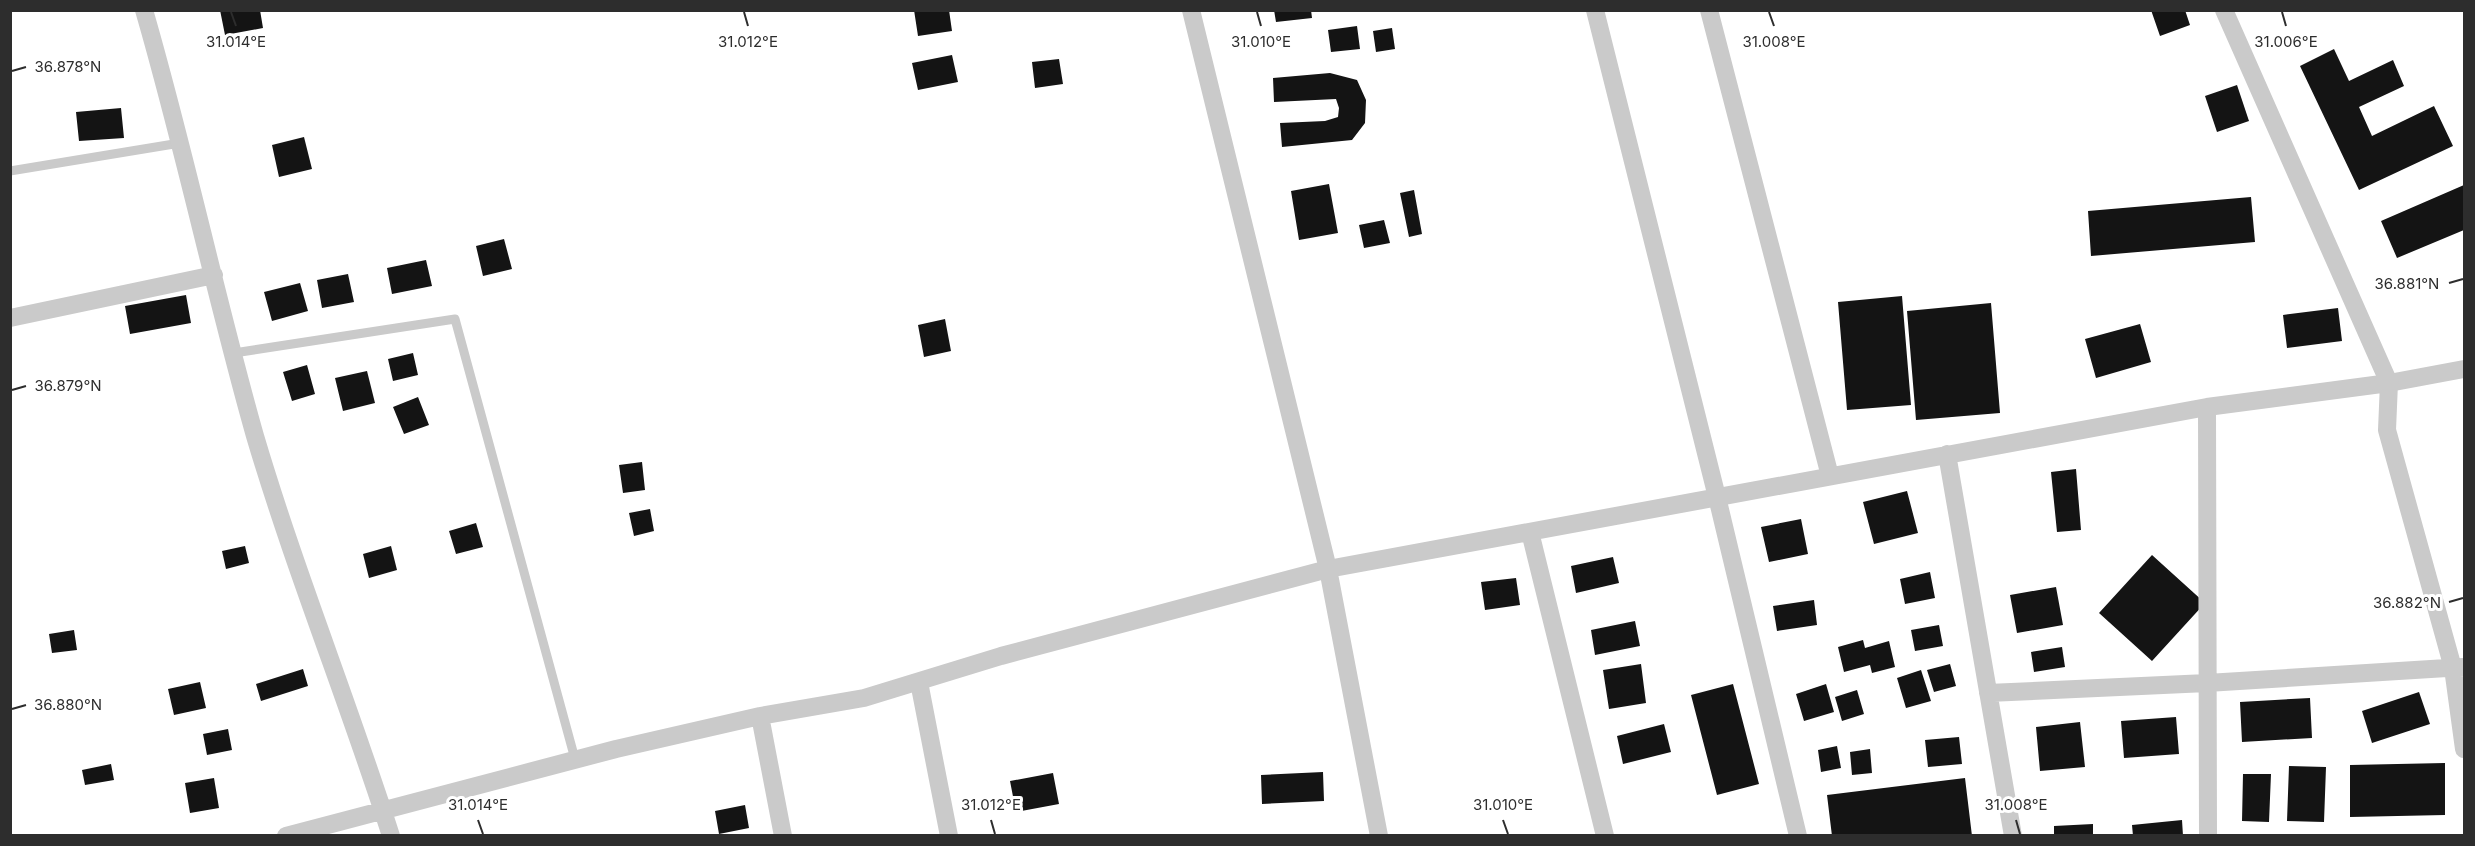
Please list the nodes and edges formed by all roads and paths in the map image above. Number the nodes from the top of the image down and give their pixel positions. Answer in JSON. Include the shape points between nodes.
{"nodes":[{"id":1,"x":144,"y":10,"type":"edge"},
{"id":2,"x":1191,"y":10,"type":"edge"},
{"id":3,"x":1594,"y":10,"type":"edge"},
{"id":4,"x":1709,"y":10,"type":"edge"},
{"id":5,"x":2224,"y":10,"type":"edge"},
{"id":6,"x":180,"y":143,"type":"junction"},
{"id":7,"x":10,"y":171,"type":"edge"},
{"id":8,"x":214,"y":275,"type":"junction"},
{"id":9,"x":10,"y":318,"type":"edge"},
{"id":10,"x":234,"y":353,"type":"junction"},
{"id":11,"x":2464,"y":369,"type":"edge"},
{"id":12,"x":2389,"y":383,"type":"junction"},
{"id":13,"x":2206,"y":407,"type":"junction"},
{"id":14,"x":1947,"y":454,"type":"junction"},
{"id":15,"x":1830,"y":476,"type":"junction"},
{"id":16,"x":1717,"y":497,"type":"junction"},
{"id":17,"x":1530,"y":532,"type":"junction"},
{"id":18,"x":1328,"y":569,"type":"junction"},
{"id":19,"x":2459,"y":667,"type":"edge"},
{"id":20,"x":919,"y":682,"type":"junction"},
{"id":21,"x":2207,"y":684,"type":"junction"},
{"id":22,"x":1988,"y":693,"type":"junction"},
{"id":23,"x":760,"y":716,"type":"junction"},
{"id":24,"x":2464,"y":749,"type":"edge"},
{"id":25,"x":575,"y":759,"type":"junction"},
{"id":26,"x":382,"y":809,"type":"junction"},
{"id":27,"x":342,"y":829,"type":"edge"},
{"id":28,"x":286,"y":836,"type":"edge"},
{"id":29,"x":391,"y":836,"type":"edge"},
{"id":30,"x":783,"y":836,"type":"edge"},
{"id":31,"x":949,"y":836,"type":"edge"},
{"id":32,"x":1379,"y":836,"type":"edge"},
{"id":33,"x":1605,"y":836,"type":"edge"},
{"id":34,"x":1798,"y":836,"type":"edge"},
{"id":35,"x":2013,"y":836,"type":"edge"},
{"id":36,"x":2208,"y":836,"type":"edge"}],
"edges":[{"from":1,"to":6,"type":"street"},
{"from":2,"to":18,"type":"street"},
{"from":3,"to":16,"type":"street"},
{"from":4,"to":15,"type":"street"},
{"from":5,"to":12,"type":"street"},
{"from":6,"to":7,"type":"lane"},
{"from":6,"to":8,"type":"street"},
{"from":8,"to":9,"type":"street"},
{"from":8,"to":10,"type":"street"},
{"from":10,"to":25,"type":"lane","via":[[455,319]]},
{"from":10,"to":26,"type":"street","via":[[297,568]]},
{"from":11,"to":12,"type":"street"},
{"from":12,"to":13,"type":"street"},
{"from":12,"to":19,"type":"street","via":[[2387,430]]},
{"from":13,"to":14,"type":"street"},
{"from":13,"to":21,"type":"street"},
{"from":14,"to":15,"type":"street"},
{"from":14,"to":22,"type":"street"},
{"from":15,"to":16,"type":"street"},
{"from":16,"to":17,"type":"street"},
{"from":16,"to":34,"type":"street"},
{"from":17,"to":18,"type":"street"},
{"from":17,"to":33,"type":"street"},
{"from":18,"to":20,"type":"street","via":[[1001,656]]},
{"from":18,"to":32,"type":"street"},
{"from":19,"to":21,"type":"street"},
{"from":19,"to":24,"type":"street"},
{"from":20,"to":23,"type":"street","via":[[864,698]]},
{"from":20,"to":31,"type":"street"},
{"from":21,"to":22,"type":"street"},
{"from":21,"to":36,"type":"street"},
{"from":22,"to":35,"type":"street"},
{"from":23,"to":25,"type":"street"},
{"from":23,"to":30,"type":"street"},
{"from":25,"to":26,"type":"street"},
{"from":26,"to":27,"type":"street"},
{"from":26,"to":29,"type":"street"},
{"from":27,"to":28,"type":"street"}]}
